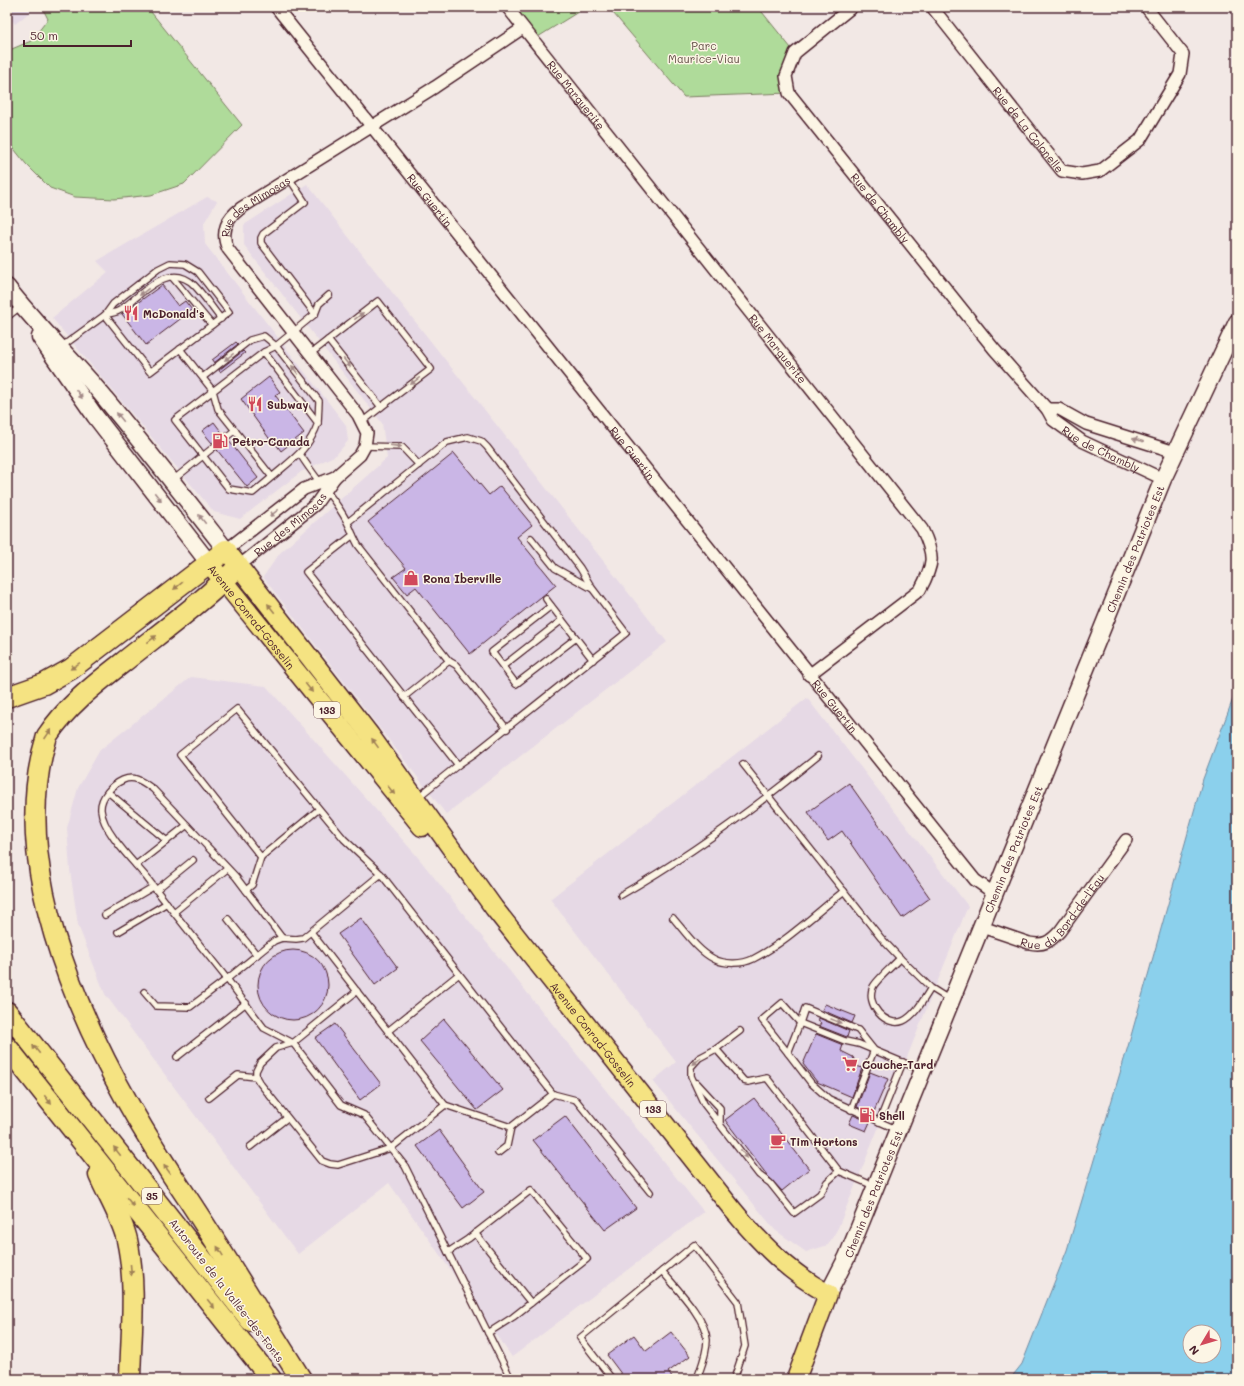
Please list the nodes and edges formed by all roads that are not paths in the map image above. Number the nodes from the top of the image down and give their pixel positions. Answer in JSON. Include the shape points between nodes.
{"nodes":[{"id":1,"x":276,"y":7,"type":"edge"},
{"id":2,"x":507,"y":7,"type":"edge"},
{"id":3,"x":852,"y":7,"type":"edge"},
{"id":4,"x":932,"y":7,"type":"edge"},
{"id":5,"x":1146,"y":7,"type":"edge"},
{"id":6,"x":523,"y":28,"type":"junction"},
{"id":7,"x":372,"y":125,"type":"junction"},
{"id":8,"x":289,"y":178,"type":"junction"},
{"id":9,"x":172,"y":277,"type":"junction"},
{"id":10,"x":7,"y":288,"type":"edge"},
{"id":11,"x":329,"y":295,"type":"dead end"},
{"id":12,"x":24,"y":309,"type":"junction"},
{"id":13,"x":315,"y":314,"type":"junction"},
{"id":14,"x":105,"y":315,"type":"junction"},
{"id":15,"x":7,"y":317,"type":"edge"},
{"id":16,"x":220,"y":319,"type":"junction"},
{"id":17,"x":1237,"y":322,"type":"edge"},
{"id":18,"x":212,"y":326,"type":"junction"},
{"id":19,"x":293,"y":332,"type":"junction"},
{"id":20,"x":328,"y":340,"type":"junction"},
{"id":21,"x":276,"y":346,"type":"junction"},
{"id":22,"x":180,"y":349,"type":"junction"},
{"id":23,"x":56,"y":350,"type":"junction"},
{"id":24,"x":264,"y":352,"type":"junction"},
{"id":25,"x":310,"y":354,"type":"junction"},
{"id":26,"x":203,"y":377,"type":"junction"},
{"id":27,"x":214,"y":391,"type":"junction"},
{"id":28,"x":381,"y":407,"type":"junction"},
{"id":29,"x":1047,"y":409,"type":"junction"},
{"id":30,"x":362,"y":422,"type":"junction"},
{"id":31,"x":318,"y":423,"type":"junction"},
{"id":32,"x":235,"y":430,"type":"junction"},
{"id":33,"x":365,"y":446,"type":"junction"},
{"id":34,"x":1175,"y":452,"type":"junction"},
{"id":35,"x":300,"y":454,"type":"junction"},
{"id":36,"x":203,"y":456,"type":"junction"},
{"id":37,"x":419,"y":465,"type":"junction"},
{"id":38,"x":272,"y":477,"type":"junction"},
{"id":39,"x":1163,"y":479,"type":"junction"},
{"id":40,"x":171,"y":481,"type":"junction"},
{"id":41,"x":322,"y":488,"type":"junction"},
{"id":42,"x":348,"y":522,"type":"junction"},
{"id":43,"x":353,"y":535,"type":"junction"},
{"id":44,"x":531,"y":538,"type":"dead end"},
{"id":45,"x":226,"y":550,"type":"junction"},
{"id":46,"x":208,"y":562,"type":"junction"},
{"id":47,"x":239,"y":566,"type":"junction"},
{"id":48,"x":224,"y":581,"type":"junction"},
{"id":49,"x":592,"y":588,"type":"junction"},
{"id":50,"x":546,"y":599,"type":"dead end"},
{"id":51,"x":551,"y":606,"type":"junction"},
{"id":52,"x":562,"y":620,"type":"junction"},
{"id":53,"x":576,"y":638,"type":"junction"},
{"id":54,"x":593,"y":660,"type":"junction"},
{"id":55,"x":449,"y":661,"type":"junction"},
{"id":56,"x":503,"y":666,"type":"junction"},
{"id":57,"x":809,"y":675,"type":"junction"},
{"id":58,"x":404,"y":696,"type":"junction"},
{"id":59,"x":7,"y":697,"type":"edge"},
{"id":60,"x":507,"y":729,"type":"junction"},
{"id":61,"x":818,"y":756,"type":"dead end"},
{"id":62,"x":743,"y":764,"type":"dead end"},
{"id":63,"x":458,"y":765,"type":"junction"},
{"id":64,"x":108,"y":792,"type":"junction"},
{"id":65,"x":768,"y":796,"type":"junction"},
{"id":66,"x":415,"y":799,"type":"junction"},
{"id":67,"x":319,"y":809,"type":"junction"},
{"id":68,"x":18,"y":815,"type":"dead end"},
{"id":69,"x":187,"y":825,"type":"junction"},
{"id":70,"x":1126,"y":840,"type":"dead end"},
{"id":71,"x":167,"y":841,"type":"junction"},
{"id":72,"x":261,"y":857,"type":"junction"},
{"id":73,"x":193,"y":860,"type":"dead end"},
{"id":74,"x":136,"y":865,"type":"junction"},
{"id":75,"x":227,"y":869,"type":"junction"},
{"id":76,"x":381,"y":874,"type":"junction"},
{"id":77,"x":155,"y":889,"type":"junction"},
{"id":78,"x":246,"y":890,"type":"junction"},
{"id":79,"x":844,"y":891,"type":"junction"},
{"id":80,"x":995,"y":894,"type":"junction"},
{"id":81,"x":621,"y":895,"type":"dead end"},
{"id":82,"x":167,"y":903,"type":"junction"},
{"id":83,"x":494,"y":908,"type":"junction"},
{"id":84,"x":174,"y":912,"type":"junction"},
{"id":85,"x":105,"y":915,"type":"dead end"},
{"id":86,"x":673,"y":918,"type":"dead end"},
{"id":87,"x":228,"y":919,"type":"dead end"},
{"id":88,"x":982,"y":927,"type":"junction"},
{"id":89,"x":118,"y":932,"type":"dead end"},
{"id":90,"x":311,"y":932,"type":"junction"},
{"id":91,"x":282,"y":938,"type":"junction"},
{"id":92,"x":257,"y":955,"type":"junction"},
{"id":93,"x":900,"y":958,"type":"junction"},
{"id":94,"x":47,"y":969,"type":"dead end"},
{"id":95,"x":459,"y":974,"type":"junction"},
{"id":96,"x":227,"y":979,"type":"junction"},
{"id":97,"x":931,"y":988,"type":"junction"},
{"id":98,"x":357,"y":991,"type":"junction"},
{"id":99,"x":144,"y":992,"type":"dead end"},
{"id":100,"x":952,"y":1001,"type":"junction"},
{"id":101,"x":246,"y":1003,"type":"junction"},
{"id":102,"x":7,"y":1012,"type":"edge"},
{"id":103,"x":800,"y":1023,"type":"junction"},
{"id":104,"x":388,"y":1031,"type":"junction"},
{"id":105,"x":740,"y":1031,"type":"dead end"},
{"id":106,"x":293,"y":1043,"type":"junction"},
{"id":107,"x":7,"y":1047,"type":"edge"},
{"id":108,"x":716,"y":1049,"type":"junction"},
{"id":109,"x":874,"y":1050,"type":"junction"},
{"id":110,"x":788,"y":1053,"type":"junction"},
{"id":111,"x":177,"y":1057,"type":"dead end"},
{"id":112,"x":903,"y":1062,"type":"junction"},
{"id":113,"x":923,"y":1071,"type":"junction"},
{"id":114,"x":256,"y":1077,"type":"junction"},
{"id":115,"x":694,"y":1080,"type":"junction"},
{"id":116,"x":553,"y":1094,"type":"junction"},
{"id":117,"x":209,"y":1098,"type":"dead end"},
{"id":118,"x":446,"y":1105,"type":"junction"},
{"id":119,"x":851,"y":1110,"type":"junction"},
{"id":120,"x":287,"y":1118,"type":"junction"},
{"id":121,"x":879,"y":1122,"type":"junction"},
{"id":122,"x":720,"y":1123,"type":"junction"},
{"id":123,"x":511,"y":1127,"type":"junction"},
{"id":124,"x":899,"y":1130,"type":"junction"},
{"id":125,"x":250,"y":1147,"type":"dead end"},
{"id":126,"x":391,"y":1148,"type":"junction"},
{"id":127,"x":88,"y":1150,"type":"junction"},
{"id":128,"x":498,"y":1153,"type":"dead end"},
{"id":129,"x":839,"y":1170,"type":"junction"},
{"id":130,"x":876,"y":1187,"type":"junction"},
{"id":131,"x":650,"y":1192,"type":"dead end"},
{"id":132,"x":476,"y":1233,"type":"junction"},
{"id":133,"x":448,"y":1252,"type":"junction"},
{"id":134,"x":662,"y":1271,"type":"junction"},
{"id":135,"x":828,"y":1294,"type":"junction"},
{"id":136,"x":531,"y":1303,"type":"junction"},
{"id":137,"x":488,"y":1333,"type":"junction"},
{"id":138,"x":130,"y":1379,"type":"edge"},
{"id":139,"x":271,"y":1379,"type":"edge"},
{"id":140,"x":297,"y":1379,"type":"edge"},
{"id":141,"x":301,"y":1379,"type":"edge"},
{"id":142,"x":511,"y":1379,"type":"edge"},
{"id":143,"x":612,"y":1379,"type":"edge"},
{"id":144,"x":697,"y":1379,"type":"edge"},
{"id":145,"x":734,"y":1379,"type":"edge"},
{"id":146,"x":796,"y":1379,"type":"edge"}],
"edges":[{"from":1,"to":7,"type":"street","name":"Rue Guertin"},
{"from":2,"to":6,"type":"street","name":"Rue Marguerite"},
{"from":3,"to":29,"type":"street","name":"Rue de Chambly","via":[[795,53],[786,76],[789,93],[994,349]]},
{"from":4,"to":5,"type":"street","name":"Rue de La Colonelle","via":[[1062,171],[1082,174],[1100,171],[1140,140],[1180,74],[1183,54]]},
{"from":6,"to":7,"type":"street","name":"Rue des Mimosas","via":[[435,88]]},
{"from":6,"to":57,"type":"street","name":"Rue Marguerite","via":[[922,529],[932,548],[930,571],[920,590]]},
{"from":7,"to":8,"type":"street","name":"Rue des Mimosas"},
{"from":7,"to":57,"type":"street","name":"Rue Guertin"},
{"from":8,"to":13,"type":"lane","via":[[305,202],[261,238],[262,243]]},
{"from":8,"to":19,"type":"street","name":"Rue des Mimosas","via":[[234,213],[226,225],[224,235],[230,253]]},
{"from":9,"to":14,"type":"lane","one_way":true,"via":[[159,280],[118,311]]},
{"from":9,"to":16,"type":"lane","via":[[193,284]]},
{"from":9,"to":18,"type":"lane"},
{"from":10,"to":12,"type":"street","name":"Avenue Conrad-Gosselin"},
{"from":11,"to":13,"type":"lane","via":[[318,304]]},
{"from":12,"to":15,"type":"lane"},
{"from":12,"to":23,"type":"street","name":"Avenue Conrad-Gosselin"},
{"from":13,"to":19,"type":"lane"},
{"from":14,"to":16,"type":"lane","via":[[113,304],[158,269],[174,262],[192,268],[204,279],[229,312]]},
{"from":14,"to":22,"type":"lane","via":[[150,372]]},
{"from":14,"to":23,"type":"lane"},
{"from":16,"to":18,"type":"lane"},
{"from":17,"to":34,"type":"street","name":"Chemin des Patriotes Est"},
{"from":18,"to":22,"type":"lane"},
{"from":19,"to":21,"type":"lane"},
{"from":19,"to":25,"type":"street","name":"Rue des Mimosas"},
{"from":20,"to":25,"type":"lane"},
{"from":20,"to":28,"type":"lane","one_way":true},
{"from":20,"to":28,"type":"lane","one_way":true,"via":[[378,301],[431,369]]},
{"from":21,"to":24,"type":"lane"},
{"from":21,"to":26,"type":"lane","one_way":true,"via":[[264,336],[254,338]]},
{"from":31,"to":21,"type":"lane","one_way":true,"via":[[319,401]]},
{"from":22,"to":26,"type":"lane"},
{"from":40,"to":23,"type":"street","name":"Avenue Conrad-Gosselin","one_way":true,"via":[[110,404]]},
{"from":23,"to":46,"type":"street","name":"Avenue Conrad-Gosselin","one_way":true,"via":[[91,411]]},
{"from":24,"to":27,"type":"lane"},
{"from":24,"to":31,"type":"lane"},
{"from":25,"to":30,"type":"street","name":"Rue des Mimosas"},
{"from":26,"to":27,"type":"lane"},
{"from":27,"to":32,"type":"lane","via":[[218,408]]},
{"from":27,"to":36,"type":"lane","via":[[175,420]]},
{"from":28,"to":30,"type":"lane"},
{"from":34,"to":29,"type":"street","name":"Rue de Chambly","one_way":true,"via":[[1086,424],[1059,409]]},
{"from":29,"to":39,"type":"street","name":"Rue de Chambly","via":[[1053,420],[1082,441]]},
{"from":30,"to":33,"type":"street","name":"Rue des Mimosas","via":[[367,434]]},
{"from":31,"to":35,"type":"lane","via":[[313,439]]},
{"from":32,"to":36,"type":"lane"},
{"from":32,"to":38,"type":"lane"},
{"from":33,"to":37,"type":"lane","one_way":true,"via":[[402,447]]},
{"from":33,"to":41,"type":"street","name":"Rue des Mimosas","via":[[360,455]]},
{"from":34,"to":39,"type":"street","name":"Chemin des Patriotes Est"},
{"from":35,"to":38,"type":"lane"},
{"from":35,"to":41,"type":"lane"},
{"from":36,"to":38,"type":"lane","via":[[229,489],[253,493]]},
{"from":36,"to":40,"type":"lane"},
{"from":37,"to":42,"type":"lane"},
{"from":37,"to":49,"type":"lane","via":[[443,444],[454,439],[468,437],[481,441],[580,568]]},
{"from":39,"to":80,"type":"street","name":"Chemin des Patriotes Est"},
{"from":45,"to":40,"type":"street","name":"Avenue Conrad-Gosselin","one_way":true},
{"from":41,"to":42,"type":"lane"},
{"from":41,"to":45,"type":"street","name":"Rue des Mimosas","one_way":true,"via":[[304,489]]},
{"from":41,"to":47,"type":"street","name":"Rue des Mimosas","via":[[316,504]]},
{"from":42,"to":43,"type":"lane"},
{"from":43,"to":55,"type":"lane","via":[[358,545]]},
{"from":43,"to":58,"type":"lane","via":[[306,572]]},
{"from":44,"to":49,"type":"lane","via":[[555,568]]},
{"from":45,"to":46,"type":"highway"},
{"from":45,"to":47,"type":"main road","name":"Avenue Conrad-Gosselin","number":"133"},
{"from":46,"to":48,"type":"main road","name":"Avenue Conrad-Gosselin","number":"133"},
{"from":46,"to":59,"type":"highway","one_way":true,"via":[[71,669],[44,684]]},
{"from":47,"to":48,"type":"highway"},
{"from":66,"to":47,"type":"main road","name":"Avenue Conrad-Gosselin","number":"133","one_way":true,"via":[[370,735]]},
{"from":68,"to":48,"type":"highway","one_way":true,"via":[[32,762],[57,721],[106,676]]},
{"from":48,"to":83,"type":"main road","name":"Avenue Conrad-Gosselin","number":"133","one_way":true,"via":[[425,832]]},
{"from":49,"to":54,"type":"lane","via":[[626,633]]},
{"from":50,"to":51,"type":"lane"},
{"from":51,"to":52,"type":"lane"},
{"from":51,"to":56,"type":"lane","via":[[492,652]]},
{"from":52,"to":53,"type":"lane"},
{"from":52,"to":56,"type":"lane"},
{"from":53,"to":54,"type":"lane"},
{"from":53,"to":56,"type":"lane","via":[[516,684]]},
{"from":54,"to":60,"type":"lane"},
{"from":55,"to":58,"type":"lane"},
{"from":55,"to":60,"type":"lane","via":[[456,665]]},
{"from":57,"to":80,"type":"street","name":"Rue Guertin","via":[[975,880]]},
{"from":58,"to":63,"type":"lane"},
{"from":60,"to":63,"type":"lane"},
{"from":61,"to":65,"type":"lane"},
{"from":62,"to":65,"type":"lane"},
{"from":63,"to":66,"type":"lane"},
{"from":64,"to":69,"type":"lane","via":[[112,786],[123,780],[140,780],[153,789]]},
{"from":64,"to":71,"type":"lane"},
{"from":64,"to":74,"type":"lane","via":[[102,800],[104,820],[110,832]]},
{"from":65,"to":79,"type":"lane"},
{"from":65,"to":81,"type":"lane","via":[[654,876]]},
{"from":66,"to":83,"type":"main road","name":"Avenue Conrad-Gosselin","number":"133"},
{"from":67,"to":72,"type":"lane"},
{"from":67,"to":72,"type":"lane","via":[[237,709],[180,755]]},
{"from":67,"to":76,"type":"lane","via":[[344,839]]},
{"from":69,"to":71,"type":"lane"},
{"from":69,"to":75,"type":"lane"},
{"from":70,"to":88,"type":"street","name":"Rue du Bord-de-l'Eau","via":[[1060,931],[1047,943],[1037,945]]},
{"from":71,"to":74,"type":"lane"},
{"from":72,"to":78,"type":"lane","via":[[252,884]]},
{"from":73,"to":77,"type":"lane"},
{"from":74,"to":77,"type":"lane"},
{"from":75,"to":78,"type":"lane"},
{"from":75,"to":84,"type":"lane"},
{"from":76,"to":90,"type":"lane"},
{"from":76,"to":95,"type":"lane"},
{"from":77,"to":82,"type":"lane"},
{"from":77,"to":85,"type":"lane"},
{"from":78,"to":91,"type":"lane"},
{"from":79,"to":86,"type":"lane","via":[[774,946],[752,960],[742,962],[728,963],[715,960],[697,945]]},
{"from":79,"to":93,"type":"lane"},
{"from":80,"to":88,"type":"street","name":"Chemin des Patriotes Est"},
{"from":82,"to":84,"type":"lane"},
{"from":82,"to":89,"type":"lane"},
{"from":83,"to":135,"type":"main road","name":"Avenue Conrad-Gosselin","number":"133","via":[[746,1226],[787,1267]]},
{"from":84,"to":96,"type":"lane"},
{"from":87,"to":92,"type":"lane"},
{"from":88,"to":100,"type":"street","name":"Chemin des Patriotes Est"},
{"from":90,"to":91,"type":"lane","via":[[296,939]]},
{"from":90,"to":98,"type":"lane"},
{"from":91,"to":92,"type":"lane","via":[[274,941]]},
{"from":92,"to":96,"type":"lane"},
{"from":93,"to":97,"type":"lane"},
{"from":93,"to":97,"type":"lane","via":[[873,987],[872,1004],[878,1012],[890,1021],[904,1021]]},
{"from":141,"to":94,"type":"highway","one_way":true,"via":[[189,1202],[104,1076],[72,1021]]},
{"from":95,"to":104,"type":"lane"},
{"from":95,"to":116,"type":"lane"},
{"from":96,"to":99,"type":"lane","via":[[190,1007],[156,1006]]},
{"from":96,"to":101,"type":"lane"},
{"from":97,"to":100,"type":"lane"},
{"from":98,"to":104,"type":"lane"},
{"from":98,"to":106,"type":"lane"},
{"from":100,"to":113,"type":"street","name":"Chemin des Patriotes Est"},
{"from":101,"to":106,"type":"lane","via":[[264,1028]]},
{"from":101,"to":111,"type":"lane"},
{"from":140,"to":102,"type":"highway","name":"Autoroute de la Vallée-des-Forts","number":"35","one_way":true},
{"from":103,"to":109,"type":"lane"},
{"from":103,"to":109,"type":"lane","one_way":true,"via":[[805,1008],[858,1030]]},
{"from":103,"to":110,"type":"lane"},
{"from":103,"to":110,"type":"lane","via":[[782,1003],[762,1020]]},
{"from":104,"to":118,"type":"lane"},
{"from":105,"to":108,"type":"lane"},
{"from":106,"to":114,"type":"lane","via":[[276,1048],[260,1063]]},
{"from":106,"to":126,"type":"lane","via":[[341,1105],[364,1115]]},
{"from":107,"to":127,"type":"highway","name":"Autoroute de la Vallée-des-Forts","number":"35","one_way":true},
{"from":108,"to":115,"type":"lane","one_way":true,"via":[[694,1062],[690,1072]]},
{"from":108,"to":129,"type":"lane","via":[[744,1081],[767,1078]]},
{"from":109,"to":112,"type":"lane"},
{"from":109,"to":119,"type":"lane"},
{"from":110,"to":119,"type":"lane","via":[[820,1092]]},
{"from":112,"to":113,"type":"lane"},
{"from":112,"to":121,"type":"lane"},
{"from":113,"to":124,"type":"street","name":"Chemin des Patriotes Est"},
{"from":114,"to":117,"type":"lane","via":[[238,1075]]},
{"from":114,"to":120,"type":"lane"},
{"from":115,"to":122,"type":"lane","via":[[704,1104]]},
{"from":115,"to":122,"type":"lane","via":[[720,1108]]},
{"from":116,"to":123,"type":"lane"},
{"from":116,"to":131,"type":"lane","via":[[576,1100]]},
{"from":118,"to":123,"type":"lane"},
{"from":118,"to":126,"type":"lane"},
{"from":119,"to":121,"type":"lane"},
{"from":120,"to":125,"type":"lane"},
{"from":120,"to":126,"type":"lane","via":[[322,1161],[330,1164],[338,1165]]},
{"from":121,"to":124,"type":"lane"},
{"from":122,"to":129,"type":"lane","one_way":true,"via":[[759,1175],[770,1183],[794,1213],[820,1194]]},
{"from":123,"to":128,"type":"lane","via":[[507,1146]]},
{"from":124,"to":130,"type":"street","name":"Chemin des Patriotes Est"},
{"from":126,"to":133,"type":"lane","via":[[405,1166]]},
{"from":127,"to":138,"type":"highway","one_way":true,"via":[[128,1244],[132,1283]]},
{"from":127,"to":139,"type":"highway","name":"Autoroute de la Vallée-des-Forts","number":"35","one_way":true},
{"from":129,"to":130,"type":"lane"},
{"from":130,"to":135,"type":"street","name":"Chemin des Patriotes Est","via":[[847,1257]]},
{"from":132,"to":133,"type":"lane"},
{"from":132,"to":136,"type":"lane"},
{"from":132,"to":136,"type":"lane","via":[[531,1190],[587,1259]]},
{"from":133,"to":137,"type":"lane"},
{"from":134,"to":143,"type":"lane","via":[[580,1338]]},
{"from":134,"to":144,"type":"lane","via":[[694,1312],[705,1331],[706,1349]]},
{"from":134,"to":145,"type":"lane","via":[[694,1245],[734,1295],[738,1302],[745,1346]]},
{"from":135,"to":146,"type":"main road","name":"Chemin des Patriotes Est"},
{"from":136,"to":137,"type":"lane"},
{"from":137,"to":142,"type":"lane"}]}
